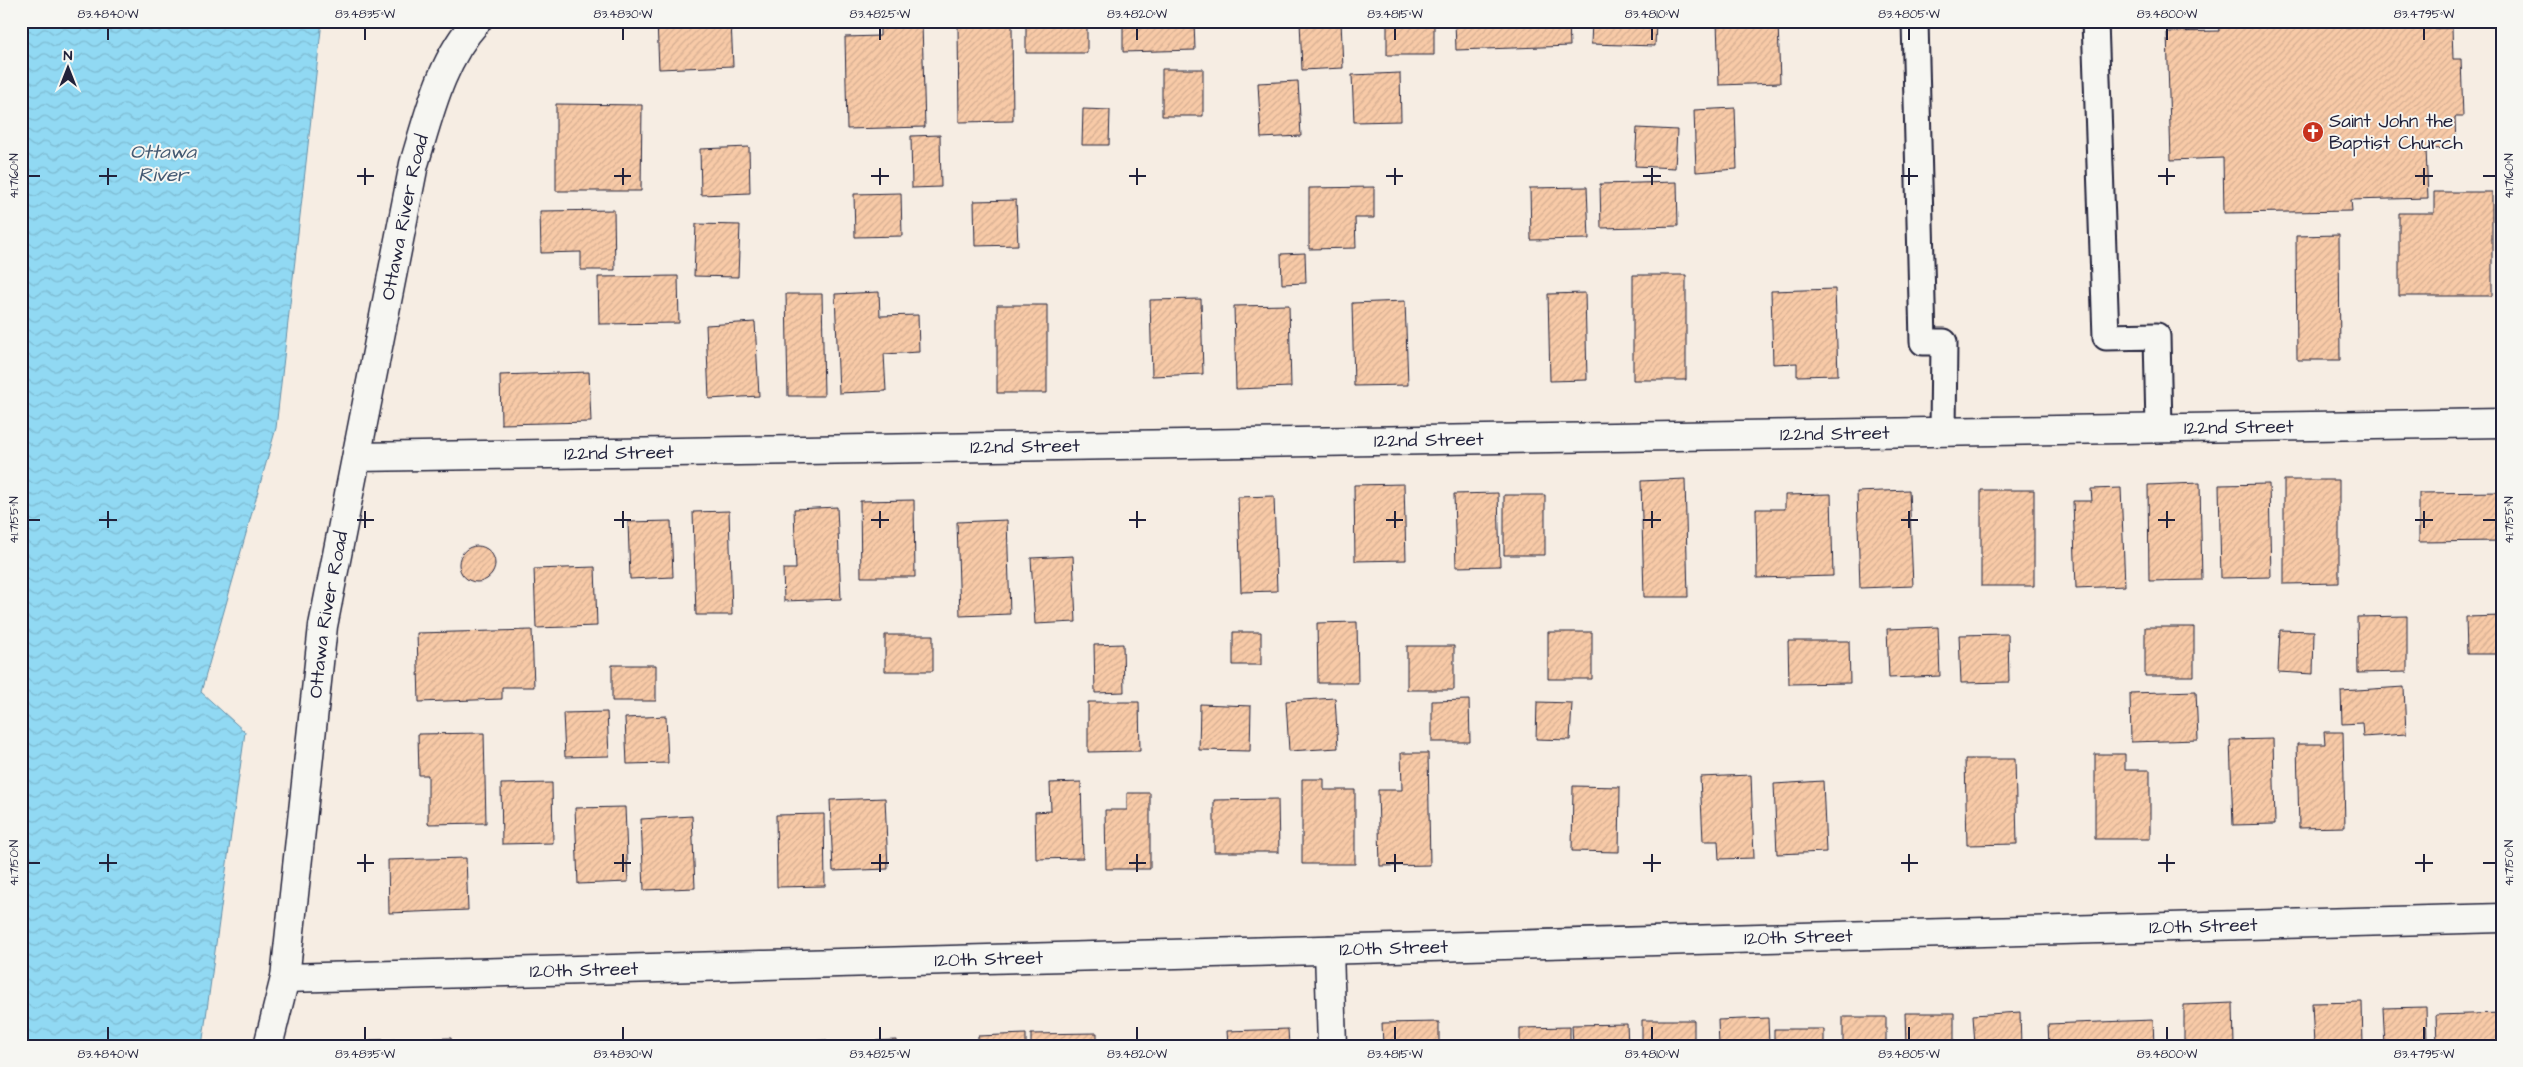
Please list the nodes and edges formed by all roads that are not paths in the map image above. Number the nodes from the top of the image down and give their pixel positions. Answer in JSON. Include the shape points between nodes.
{"nodes":[{"id":1,"x":477,"y":21,"type":"edge"},
{"id":2,"x":1915,"y":21,"type":"edge"},
{"id":3,"x":2095,"y":21,"type":"edge"},
{"id":4,"x":2502,"y":423,"type":"edge"},
{"id":5,"x":2160,"y":428,"type":"junction"},
{"id":6,"x":1943,"y":431,"type":"junction"},
{"id":7,"x":357,"y":456,"type":"junction"},
{"id":8,"x":2502,"y":918,"type":"edge"},
{"id":9,"x":1329,"y":950,"type":"junction"},
{"id":10,"x":285,"y":978,"type":"junction"},
{"id":11,"x":268,"y":1046,"type":"edge"},
{"id":12,"x":1332,"y":1046,"type":"edge"}],
"edges":[{"from":1,"to":7,"type":"street","name":"Ottawa River Road","via":[[463,36],[435,94],[414,164]]},
{"from":2,"to":6,"type":"lane","via":[[1923,342],[1944,342]]},
{"from":3,"to":5,"type":"lane","via":[[2106,337],[2157,336]]},
{"from":4,"to":5,"type":"street","name":"122nd Street"},
{"from":5,"to":6,"type":"street","name":"122nd Street"},
{"from":6,"to":7,"type":"street","name":"122nd Street"},
{"from":7,"to":10,"type":"street","name":"Ottawa River Road","via":[[323,626]]},
{"from":8,"to":9,"type":"street","name":"120th Street"},
{"from":9,"to":10,"type":"street","name":"120th Street"},
{"from":9,"to":12,"type":"street"},
{"from":10,"to":11,"type":"street","name":"Ottawa River Road"}]}
